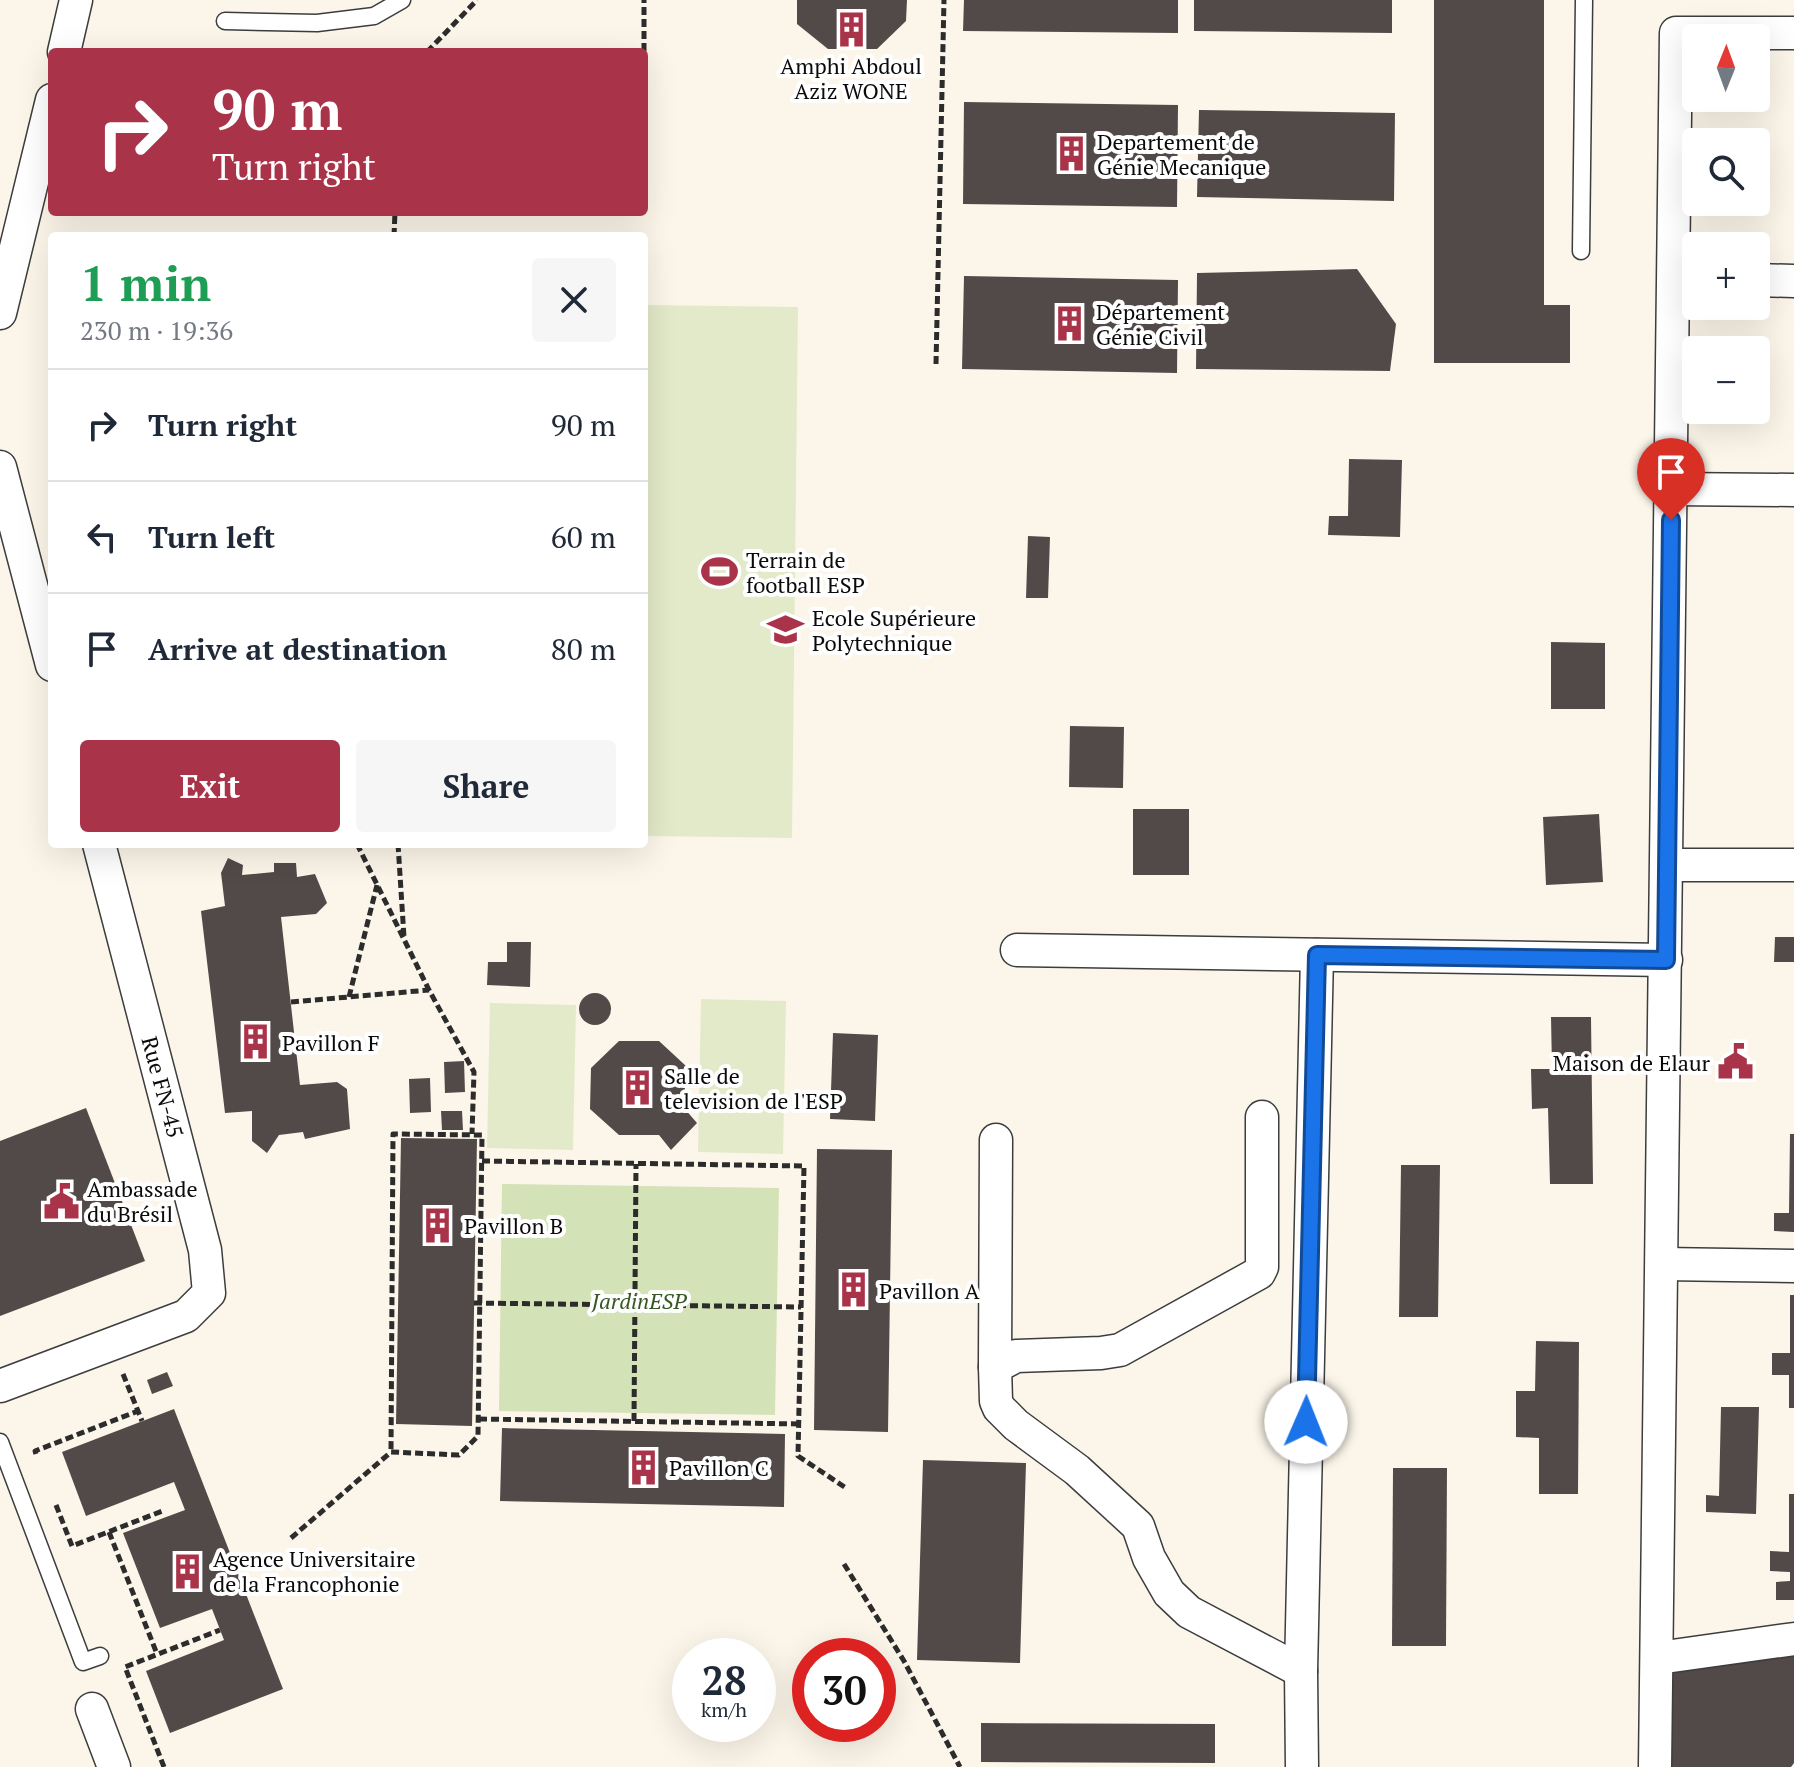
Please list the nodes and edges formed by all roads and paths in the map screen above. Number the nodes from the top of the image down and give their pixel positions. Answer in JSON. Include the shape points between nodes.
{"nodes":[{"id":1,"x":76,"y":0,"type":"edge"},
{"id":2,"x":402,"y":0,"type":"edge"},
{"id":3,"x":477,"y":0,"type":"edge"},
{"id":4,"x":644,"y":0,"type":"edge"},
{"id":5,"x":944,"y":0,"type":"edge"},
{"id":6,"x":1584,"y":0,"type":"edge"},
{"id":7,"x":225,"y":21,"type":"dead end"},
{"id":8,"x":1794,"y":33,"type":"edge"},
{"id":9,"x":65,"y":48,"type":"edge"},
{"id":10,"x":431,"y":48,"type":"edge"},
{"id":11,"x":644,"y":48,"type":"edge"},
{"id":12,"x":48,"y":116,"type":"edge"},
{"id":13,"x":1683,"y":232,"type":"edge"},
{"id":14,"x":1581,"y":251,"type":"dead end"},
{"id":15,"x":1770,"y":280,"type":"edge"},
{"id":16,"x":1794,"y":281,"type":"edge"},
{"id":17,"x":0,"y":313,"type":"edge"},
{"id":18,"x":1682,"y":320,"type":"edge"},
{"id":19,"x":936,"y":364,"type":"dead end"},
{"id":20,"x":0,"y":467,"type":"edge"},
{"id":21,"x":1671,"y":489,"type":"junction"},
{"id":22,"x":1794,"y":490,"type":"edge"},
{"id":23,"x":48,"y":650,"type":"edge"},
{"id":24,"x":100,"y":848,"type":"edge"},
{"id":25,"x":359,"y":848,"type":"edge"},
{"id":26,"x":398,"y":848,"type":"edge"},
{"id":27,"x":1667,"y":865,"type":"junction"},
{"id":28,"x":1794,"y":865,"type":"edge"},
{"id":29,"x":377,"y":884,"type":"junction"},
{"id":30,"x":405,"y":942,"type":"junction"},
{"id":31,"x":1017,"y":950,"type":"dead end"},
{"id":32,"x":1317,"y":955,"type":"junction"},
{"id":33,"x":1666,"y":960,"type":"junction"},
{"id":34,"x":429,"y":990,"type":"junction"},
{"id":35,"x":349,"y":997,"type":"junction"},
{"id":36,"x":291,"y":1002,"type":"dead end"},
{"id":37,"x":1262,"y":1117,"type":"dead end"},
{"id":38,"x":472,"y":1134,"type":"junction"},
{"id":39,"x":996,"y":1140,"type":"dead end"},
{"id":40,"x":482,"y":1161,"type":"junction"},
{"id":41,"x":636,"y":1164,"type":"junction"},
{"id":42,"x":1663,"y":1264,"type":"junction"},
{"id":43,"x":1794,"y":1266,"type":"edge"},
{"id":44,"x":478,"y":1303,"type":"junction"},
{"id":45,"x":635,"y":1306,"type":"junction"},
{"id":46,"x":801,"y":1307,"type":"junction"},
{"id":47,"x":109,"y":1344,"type":"junction"},
{"id":48,"x":995,"y":1367,"type":"junction"},
{"id":49,"x":0,"y":1386,"type":"edge"},
{"id":50,"x":138,"y":1411,"type":"junction"},
{"id":51,"x":479,"y":1419,"type":"junction"},
{"id":52,"x":142,"y":1421,"type":"dead end"},
{"id":53,"x":634,"y":1421,"type":"junction"},
{"id":54,"x":799,"y":1424,"type":"junction"},
{"id":55,"x":0,"y":1442,"type":"edge"},
{"id":56,"x":391,"y":1452,"type":"junction"},
{"id":57,"x":40,"y":1465,"type":"dead end"},
{"id":58,"x":846,"y":1488,"type":"dead end"},
{"id":59,"x":51,"y":1492,"type":"dead end"},
{"id":60,"x":165,"y":1510,"type":"dead end"},
{"id":61,"x":109,"y":1532,"type":"junction"},
{"id":62,"x":291,"y":1538,"type":"dead end"},
{"id":63,"x":844,"y":1564,"type":"dead end"},
{"id":64,"x":220,"y":1630,"type":"dead end"},
{"id":65,"x":1794,"y":1639,"type":"edge"},
{"id":66,"x":157,"y":1654,"type":"junction"},
{"id":67,"x":100,"y":1656,"type":"dead end"},
{"id":68,"x":1658,"y":1658,"type":"junction"},
{"id":69,"x":1301,"y":1671,"type":"junction"},
{"id":70,"x":92,"y":1709,"type":"dead end"},
{"id":71,"x":114,"y":1767,"type":"edge"},
{"id":72,"x":164,"y":1767,"type":"edge"},
{"id":73,"x":960,"y":1767,"type":"edge"},
{"id":74,"x":1302,"y":1767,"type":"edge"},
{"id":75,"x":1655,"y":1767,"type":"edge"}],
"edges":[{"from":1,"to":9,"type":"street"},
{"from":2,"to":7,"type":"lane","via":[[374,16],[317,23]]},
{"from":3,"to":10,"type":"path"},
{"from":4,"to":11,"type":"path"},
{"from":5,"to":19,"type":"path"},
{"from":6,"to":14,"type":"lane"},
{"from":8,"to":13,"type":"street","via":[[1676,33]]},
{"from":12,"to":17,"type":"street"},
{"from":15,"to":16,"type":"street"},
{"from":18,"to":21,"type":"street"},
{"from":20,"to":23,"type":"street"},
{"from":21,"to":22,"type":"street"},
{"from":21,"to":27,"type":"street"},
{"from":24,"to":47,"type":"street","name":"Rue FN-45","via":[[205,1250],[209,1293],[186,1316]]},
{"from":25,"to":29,"type":"path"},
{"from":26,"to":30,"type":"path"},
{"from":27,"to":28,"type":"street"},
{"from":27,"to":33,"type":"street"},
{"from":29,"to":30,"type":"path"},
{"from":29,"to":35,"type":"path"},
{"from":30,"to":34,"type":"path"},
{"from":31,"to":32,"type":"street"},
{"from":32,"to":33,"type":"street"},
{"from":32,"to":69,"type":"street"},
{"from":33,"to":42,"type":"street"},
{"from":34,"to":35,"type":"path"},
{"from":34,"to":38,"type":"path","via":[[474,1072]]},
{"from":35,"to":36,"type":"path"},
{"from":37,"to":48,"type":"street","via":[[1259,1273],[1120,1350],[1016,1356]]},
{"from":38,"to":40,"type":"path","via":[[482,1135]]},
{"from":38,"to":56,"type":"path","via":[[393,1134]]},
{"from":39,"to":48,"type":"street"},
{"from":40,"to":41,"type":"path"},
{"from":40,"to":44,"type":"path"},
{"from":41,"to":45,"type":"path"},
{"from":41,"to":46,"type":"path","via":[[804,1166]]},
{"from":42,"to":43,"type":"street"},
{"from":42,"to":68,"type":"street"},
{"from":44,"to":45,"type":"path"},
{"from":44,"to":51,"type":"path"},
{"from":45,"to":46,"type":"path"},
{"from":45,"to":53,"type":"path"},
{"from":46,"to":54,"type":"path"},
{"from":47,"to":49,"type":"street","name":"Rue FN-45"},
{"from":47,"to":50,"type":"path"},
{"from":48,"to":69,"type":"street","via":[[999,1408],[1138,1526],[1169,1593],[1189,1612]]},
{"from":50,"to":52,"type":"path"},
{"from":50,"to":57,"type":"path","via":[[35,1451]]},
{"from":51,"to":53,"type":"path"},
{"from":51,"to":56,"type":"path","via":[[478,1436],[459,1455]]},
{"from":53,"to":54,"type":"path"},
{"from":54,"to":58,"type":"path","via":[[798,1456]]},
{"from":55,"to":67,"type":"lane","via":[[83,1662]]},
{"from":56,"to":62,"type":"path"},
{"from":59,"to":61,"type":"path","via":[[72,1546]]},
{"from":60,"to":61,"type":"path"},
{"from":61,"to":66,"type":"path"},
{"from":63,"to":73,"type":"path"},
{"from":64,"to":66,"type":"path"},
{"from":65,"to":68,"type":"street"},
{"from":66,"to":72,"type":"path","via":[[125,1667]]},
{"from":68,"to":75,"type":"street"},
{"from":69,"to":74,"type":"street"},
{"from":70,"to":71,"type":"street"}]}
